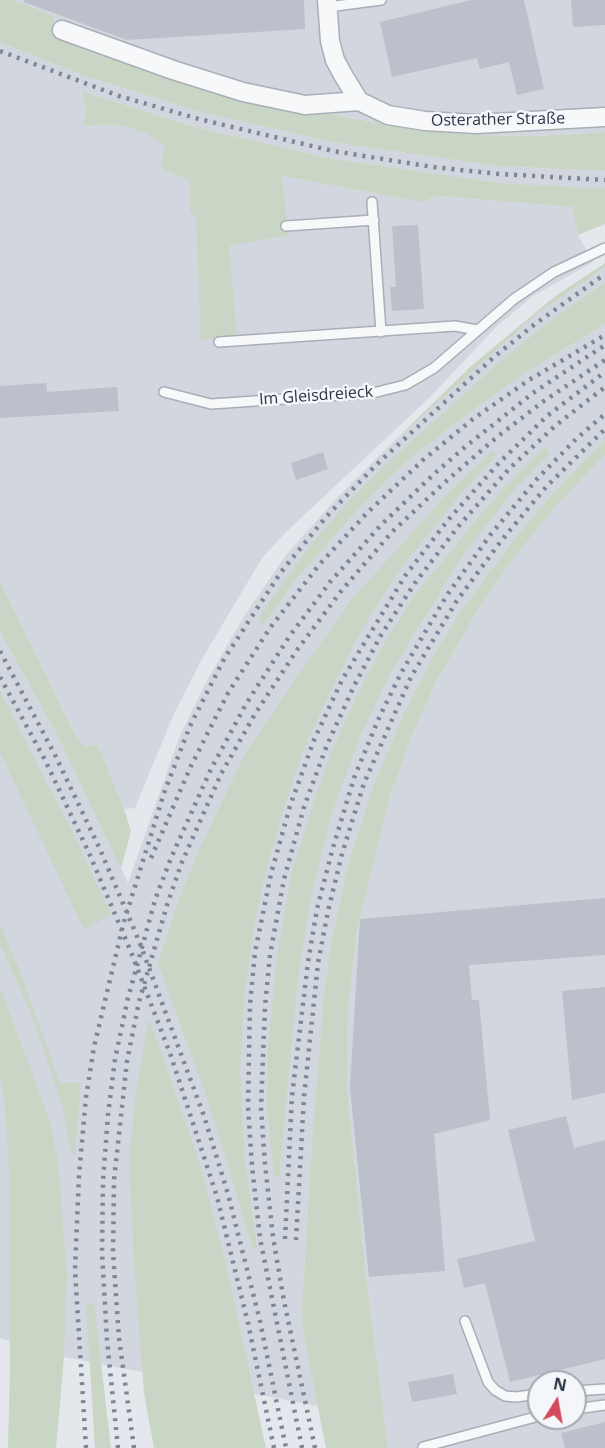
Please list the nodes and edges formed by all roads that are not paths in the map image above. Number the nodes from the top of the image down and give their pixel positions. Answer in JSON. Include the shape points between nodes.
{"nodes":[{"id":1,"x":381,"y":0,"type":"edge"},
{"id":2,"x":328,"y":4,"type":"edge"},
{"id":3,"x":62,"y":30,"type":"dead end"},
{"id":4,"x":359,"y":101,"type":"junction"},
{"id":5,"x":605,"y":117,"type":"edge"},
{"id":6,"x":372,"y":202,"type":"dead end"},
{"id":7,"x":374,"y":220,"type":"junction"},
{"id":8,"x":286,"y":226,"type":"dead end"},
{"id":9,"x":605,"y":248,"type":"edge"},
{"id":10,"x":477,"y":330,"type":"junction"},
{"id":11,"x":381,"y":332,"type":"junction"},
{"id":12,"x":219,"y":342,"type":"dead end"},
{"id":13,"x":164,"y":392,"type":"dead end"},
{"id":14,"x":465,"y":1321,"type":"dead end"},
{"id":15,"x":605,"y":1389,"type":"edge"},
{"id":16,"x":587,"y":1390,"type":"edge"},
{"id":17,"x":527,"y":1396,"type":"edge"},
{"id":18,"x":605,"y":1405,"type":"edge"},
{"id":19,"x":587,"y":1407,"type":"edge"},
{"id":20,"x":527,"y":1419,"type":"edge"},
{"id":21,"x":423,"y":1447,"type":"edge"}],
"edges":[{"from":1,"to":2,"type":"lane"},
{"from":2,"to":4,"type":"street","via":[[335,60]]},
{"from":3,"to":4,"type":"street","via":[[173,70],[263,96],[305,105]]},
{"from":4,"to":5,"type":"street","name":"Osterather Straße","via":[[388,115],[437,122],[476,124]]},
{"from":6,"to":7,"type":"lane"},
{"from":7,"to":8,"type":"lane"},
{"from":7,"to":11,"type":"lane"},
{"from":9,"to":10,"type":"lane","name":"Im Gleisdreieck","via":[[554,272]]},
{"from":10,"to":11,"type":"lane","via":[[455,326]]},
{"from":10,"to":13,"type":"lane","name":"Im Gleisdreieck","via":[[434,368],[405,385],[373,393],[212,404]]},
{"from":11,"to":12,"type":"lane"},
{"from":14,"to":17,"type":"lane","via":[[488,1382],[505,1396]]},
{"from":15,"to":16,"type":"lane"},
{"from":18,"to":19,"type":"lane"},
{"from":20,"to":21,"type":"lane"}]}
